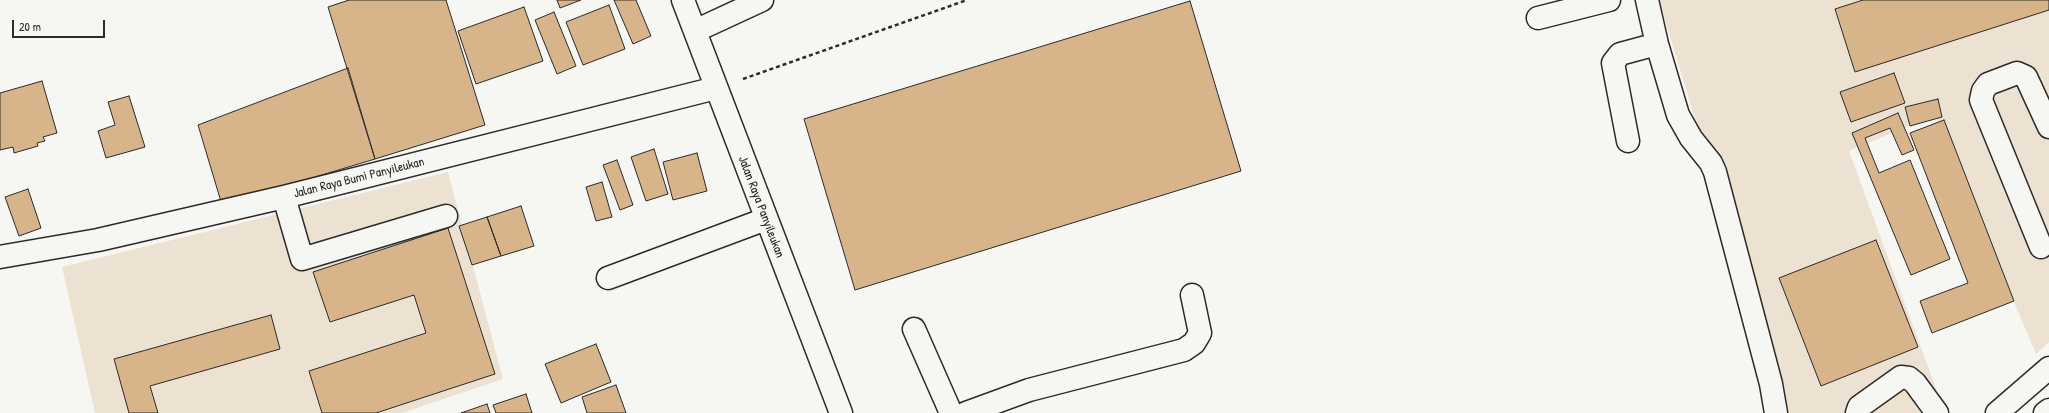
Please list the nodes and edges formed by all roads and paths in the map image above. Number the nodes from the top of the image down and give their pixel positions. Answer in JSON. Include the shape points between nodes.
{"nodes":[{"id":1,"x":683,"y":0,"type":"edge"},
{"id":2,"x":762,"y":0,"type":"edge"},
{"id":3,"x":967,"y":0,"type":"edge"},
{"id":4,"x":1609,"y":0,"type":"edge"},
{"id":5,"x":1647,"y":0,"type":"edge"},
{"id":6,"x":1538,"y":18,"type":"dead end"},
{"id":7,"x":695,"y":31,"type":"junction"},
{"id":8,"x":1657,"y":44,"type":"junction"},
{"id":9,"x":716,"y":88,"type":"junction"},
{"id":10,"x":2049,"y":127,"type":"edge"},
{"id":11,"x":1628,"y":141,"type":"dead end"},
{"id":12,"x":284,"y":197,"type":"junction"},
{"id":13,"x":446,"y":216,"type":"dead end"},
{"id":14,"x":766,"y":219,"type":"junction"},
{"id":15,"x":2041,"y":247,"type":"dead end"},
{"id":16,"x":0,"y":257,"type":"edge"},
{"id":17,"x":608,"y":278,"type":"dead end"},
{"id":18,"x":1192,"y":295,"type":"dead end"},
{"id":19,"x":914,"y":329,"type":"dead end"},
{"id":20,"x":2049,"y":368,"type":"edge"},
{"id":21,"x":2049,"y":410,"type":"edge"},
{"id":22,"x":841,"y":413,"type":"edge"},
{"id":23,"x":951,"y":413,"type":"edge"},
{"id":24,"x":966,"y":413,"type":"edge"},
{"id":25,"x":1776,"y":413,"type":"edge"},
{"id":26,"x":1857,"y":413,"type":"edge"},
{"id":27,"x":1937,"y":413,"type":"edge"},
{"id":28,"x":1997,"y":413,"type":"edge"},
{"id":29,"x":2045,"y":413,"type":"edge"}],
"edges":[{"from":1,"to":7,"type":"main road","name":"Jalan Raya Panyileukan"},
{"from":2,"to":7,"type":"main road"},
{"from":3,"to":9,"type":"path"},
{"from":4,"to":6,"type":"main road"},
{"from":5,"to":8,"type":"main road"},
{"from":7,"to":9,"type":"main road","name":"Jalan Raya Panyileukan"},
{"from":8,"to":11,"type":"main road","via":[[1624,52],[1613,63]]},
{"from":8,"to":25,"type":"main road","via":[[1678,115],[1715,172],[1768,369]]},
{"from":9,"to":12,"type":"main road","name":"Jalan Raya Bumi Panyileukan"},
{"from":9,"to":14,"type":"main road","name":"Jalan Raya Panyileukan"},
{"from":10,"to":15,"type":"main road","via":[[2026,77],[2017,73],[1988,84],[1983,91],[1981,100]]},
{"from":12,"to":13,"type":"main road","via":[[302,259]]},
{"from":12,"to":16,"type":"main road","name":"Jalan Raya Bumi Panyileukan","via":[[98,240]]},
{"from":14,"to":17,"type":"main road"},
{"from":14,"to":22,"type":"main road","name":"Jalan Raya Panyileukan"},
{"from":18,"to":24,"type":"main road","via":[[1200,333],[1194,343],[1184,350],[1029,390]]},
{"from":19,"to":23,"type":"main road"},
{"from":20,"to":28,"type":"main road"},
{"from":21,"to":29,"type":"main road"},
{"from":26,"to":27,"type":"main road","via":[[1859,407],[1901,377],[1910,378]]}]}
